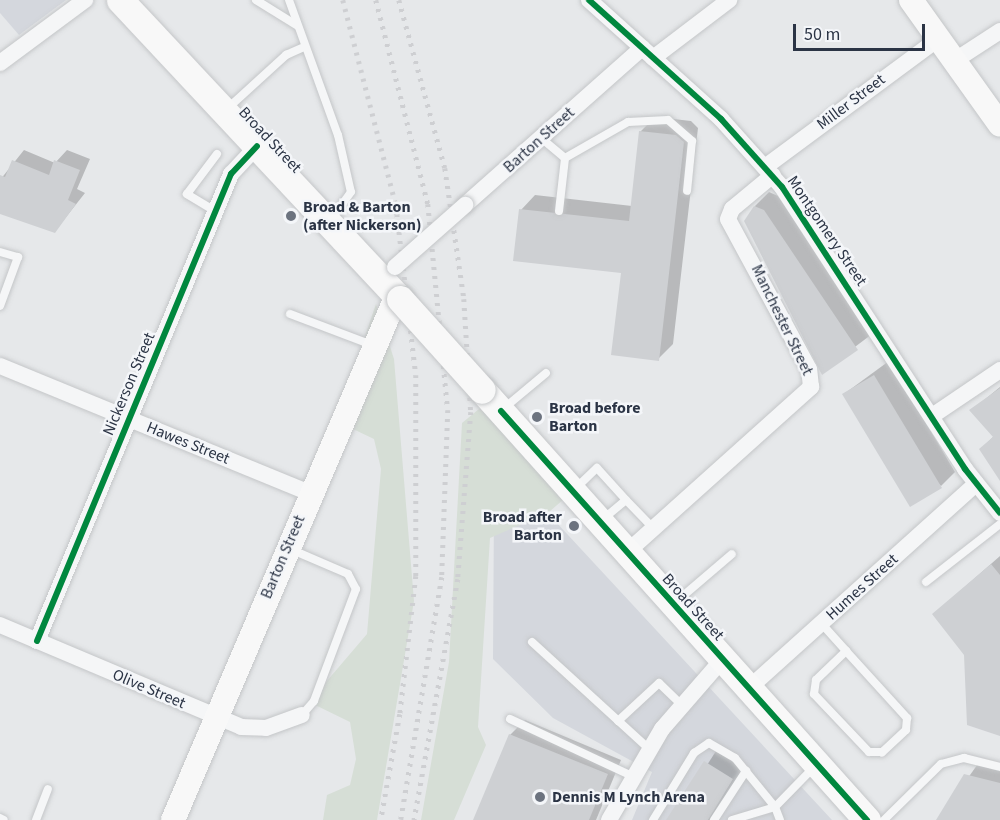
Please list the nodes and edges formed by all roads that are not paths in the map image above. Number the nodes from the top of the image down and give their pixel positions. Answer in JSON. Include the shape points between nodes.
{"nodes":[{"id":1,"x":85,"y":0,"type":"edge"},
{"id":2,"x":120,"y":0,"type":"edge"},
{"id":3,"x":256,"y":0,"type":"edge"},
{"id":4,"x":289,"y":0,"type":"edge"},
{"id":5,"x":589,"y":0,"type":"edge"},
{"id":6,"x":729,"y":0,"type":"edge"},
{"id":7,"x":911,"y":0,"type":"edge"},
{"id":8,"x":298,"y":26,"type":"junction"},
{"id":9,"x":999,"y":35,"type":"edge"},
{"id":10,"x":938,"y":39,"type":"junction"},
{"id":11,"x":304,"y":47,"type":"junction"},
{"id":12,"x":647,"y":53,"type":"junction"},
{"id":13,"x":954,"y":61,"type":"junction"},
{"id":14,"x":0,"y":63,"type":"edge"},
{"id":15,"x":224,"y":112,"type":"junction"},
{"id":16,"x":1000,"y":125,"type":"edge"},
{"id":17,"x":541,"y":138,"type":"junction"},
{"id":18,"x":257,"y":146,"type":"junction"},
{"id":19,"x":217,"y":154,"type":"dead end"},
{"id":20,"x":565,"y":158,"type":"junction"},
{"id":21,"x":769,"y":171,"type":"junction"},
{"id":22,"x":687,"y":191,"type":"dead end"},
{"id":23,"x":215,"y":211,"type":"junction"},
{"id":24,"x":560,"y":211,"type":"dead end"},
{"id":25,"x":328,"y":222,"type":"junction"},
{"id":26,"x":0,"y":252,"type":"edge"},
{"id":27,"x":393,"y":285,"type":"junction"},
{"id":28,"x":0,"y":306,"type":"edge"},
{"id":29,"x":290,"y":314,"type":"dead end"},
{"id":30,"x":372,"y":345,"type":"junction"},
{"id":31,"x":0,"y":366,"type":"edge"},
{"id":32,"x":1000,"y":370,"type":"edge"},
{"id":33,"x":546,"y":373,"type":"dead end"},
{"id":34,"x":501,"y":411,"type":"junction"},
{"id":35,"x":932,"y":416,"type":"junction"},
{"id":36,"x":129,"y":419,"type":"junction"},
{"id":37,"x":976,"y":484,"type":"junction"},
{"id":38,"x":572,"y":492,"type":"junction"},
{"id":39,"x":309,"y":493,"type":"junction"},
{"id":40,"x":626,"y":500,"type":"junction"},
{"id":41,"x":1000,"y":513,"type":"edge"},
{"id":42,"x":599,"y":523,"type":"junction"},
{"id":43,"x":1000,"y":524,"type":"edge"},
{"id":44,"x":654,"y":529,"type":"junction"},
{"id":45,"x":286,"y":548,"type":"junction"},
{"id":46,"x":626,"y":553,"type":"junction"},
{"id":47,"x":732,"y":554,"type":"dead end"},
{"id":48,"x":926,"y":582,"type":"dead end"},
{"id":49,"x":672,"y":605,"type":"junction"},
{"id":50,"x":821,"y":623,"type":"junction"},
{"id":51,"x":0,"y":625,"type":"edge"},
{"id":52,"x":37,"y":641,"type":"junction"},
{"id":53,"x":532,"y":642,"type":"dead end"},
{"id":54,"x":846,"y":651,"type":"junction"},
{"id":55,"x":722,"y":660,"type":"junction"},
{"id":56,"x":748,"y":689,"type":"junction"},
{"id":57,"x":681,"y":704,"type":"junction"},
{"id":58,"x":302,"y":715,"type":"joint"},
{"id":59,"x":216,"y":718,"type":"junction"},
{"id":60,"x":510,"y":719,"type":"dead end"},
{"id":61,"x":618,"y":721,"type":"junction"},
{"id":62,"x":649,"y":749,"type":"junction"},
{"id":63,"x":817,"y":765,"type":"junction"},
{"id":64,"x":1000,"y":767,"type":"edge"},
{"id":65,"x":746,"y":771,"type":"junction"},
{"id":66,"x":632,"y":776,"type":"junction"},
{"id":67,"x":48,"y":789,"type":"dead end"},
{"id":68,"x":775,"y":807,"type":"junction"},
{"id":69,"x":0,"y":818,"type":"edge"},
{"id":70,"x":4,"y":820,"type":"edge"},
{"id":71,"x":36,"y":820,"type":"edge"},
{"id":72,"x":173,"y":820,"type":"edge"},
{"id":73,"x":609,"y":820,"type":"edge"},
{"id":74,"x":653,"y":820,"type":"edge"},
{"id":75,"x":714,"y":820,"type":"edge"},
{"id":76,"x":732,"y":820,"type":"edge"},
{"id":77,"x":780,"y":820,"type":"edge"},
{"id":78,"x":867,"y":820,"type":"edge"},
{"id":79,"x":884,"y":820,"type":"edge"}],
"edges":[{"from":1,"to":14,"type":"street"},
{"from":2,"to":15,"type":"main road","name":"Broad Street"},
{"from":3,"to":8,"type":"lane"},
{"from":4,"to":8,"type":"lane"},
{"from":5,"to":12,"type":"street","name":"Montgomery Street"},
{"from":6,"to":12,"type":"street","name":"Barton Street"},
{"from":7,"to":10,"type":"main road"},
{"from":8,"to":11,"type":"lane"},
{"from":9,"to":13,"type":"street"},
{"from":10,"to":13,"type":"main road"},
{"from":10,"to":21,"type":"street","name":"Miller Street"},
{"from":11,"to":15,"type":"lane","via":[[286,55]]},
{"from":11,"to":25,"type":"lane","via":[[335,124],[351,192]]},
{"from":12,"to":17,"type":"street","name":"Barton Street"},
{"from":12,"to":21,"type":"street","name":"Montgomery Street"},
{"from":13,"to":16,"type":"main road"},
{"from":15,"to":18,"type":"main road","name":"Broad Street"},
{"from":17,"to":20,"type":"lane"},
{"from":17,"to":27,"type":"street","name":"Barton Street","bridge":true,"via":[[465,205]]},
{"from":18,"to":23,"type":"street","name":"Nickerson Street","via":[[236,165]]},
{"from":18,"to":25,"type":"main road","name":"Broad Street"},
{"from":19,"to":23,"type":"lane","via":[[187,194]]},
{"from":20,"to":22,"type":"lane","via":[[628,122],[668,120],[692,141]]},
{"from":20,"to":24,"type":"lane"},
{"from":21,"to":35,"type":"street","name":"Montgomery Street"},
{"from":21,"to":44,"type":"street","name":"Manchester Street","via":[[732,208],[728,219],[809,369],[811,387]]},
{"from":23,"to":36,"type":"street","name":"Nickerson Street"},
{"from":25,"to":27,"type":"main road","name":"Broad Street"},
{"from":26,"to":28,"type":"lane","via":[[18,257]]},
{"from":27,"to":30,"type":"main road","name":"Barton Street"},
{"from":27,"to":34,"type":"main road","name":"Broad Street","bridge":true},
{"from":29,"to":30,"type":"lane"},
{"from":30,"to":39,"type":"main road","name":"Barton Street"},
{"from":31,"to":36,"type":"street","name":"Hawes Street"},
{"from":32,"to":35,"type":"street"},
{"from":33,"to":34,"type":"lane"},
{"from":34,"to":38,"type":"main road","name":"Broad Street"},
{"from":35,"to":37,"type":"street","name":"Montgomery Street"},
{"from":36,"to":39,"type":"street","name":"Hawes Street"},
{"from":36,"to":52,"type":"street","name":"Nickerson Street"},
{"from":37,"to":41,"type":"street","name":"Montgomery Street"},
{"from":37,"to":50,"type":"street","name":"Humes Street"},
{"from":38,"to":40,"type":"lane","via":[[597,468]]},
{"from":38,"to":42,"type":"main road","name":"Broad Street"},
{"from":39,"to":45,"type":"main road","name":"Barton Street"},
{"from":40,"to":42,"type":"lane"},
{"from":40,"to":44,"type":"lane"},
{"from":42,"to":46,"type":"main road","name":"Broad Street"},
{"from":43,"to":48,"type":"lane"},
{"from":44,"to":46,"type":"street","name":"Manchester Street"},
{"from":45,"to":58,"type":"lane","via":[[348,574],[355,595],[314,700]]},
{"from":45,"to":59,"type":"main road","name":"Barton Street"},
{"from":46,"to":49,"type":"main road","name":"Broad Street"},
{"from":47,"to":49,"type":"lane"},
{"from":49,"to":55,"type":"main road","name":"Broad Street"},
{"from":50,"to":54,"type":"lane"},
{"from":50,"to":56,"type":"street","name":"Humes Street"},
{"from":51,"to":52,"type":"street","name":"Olive Street"},
{"from":52,"to":59,"type":"street","name":"Olive Street"},
{"from":53,"to":61,"type":"lane"},
{"from":54,"to":54,"type":"lane","via":[[907,718],[906,730],[882,752],[869,752],[814,694],[816,680]]},
{"from":55,"to":56,"type":"main road","name":"Broad Street"},
{"from":55,"to":57,"type":"street"},
{"from":56,"to":63,"type":"main road","name":"Broad Street"},
{"from":57,"to":61,"type":"lane","via":[[659,683]]},
{"from":57,"to":62,"type":"street"},
{"from":58,"to":59,"type":"street","name":"Olive Street","via":[[266,728]]},
{"from":59,"to":72,"type":"main road","name":"Barton Street"},
{"from":60,"to":66,"type":"lane"},
{"from":61,"to":62,"type":"lane"},
{"from":62,"to":66,"type":"street"},
{"from":63,"to":68,"type":"lane"},
{"from":63,"to":78,"type":"main road","name":"Broad Street"},
{"from":64,"to":79,"type":"lane","via":[[964,758],[940,764]]},
{"from":65,"to":68,"type":"lane"},
{"from":65,"to":74,"type":"lane","via":[[709,742],[694,753]]},
{"from":65,"to":75,"type":"lane"},
{"from":66,"to":73,"type":"street"},
{"from":67,"to":71,"type":"lane"},
{"from":68,"to":76,"type":"lane"},
{"from":68,"to":77,"type":"lane"},
{"from":69,"to":70,"type":"lane"}]}
